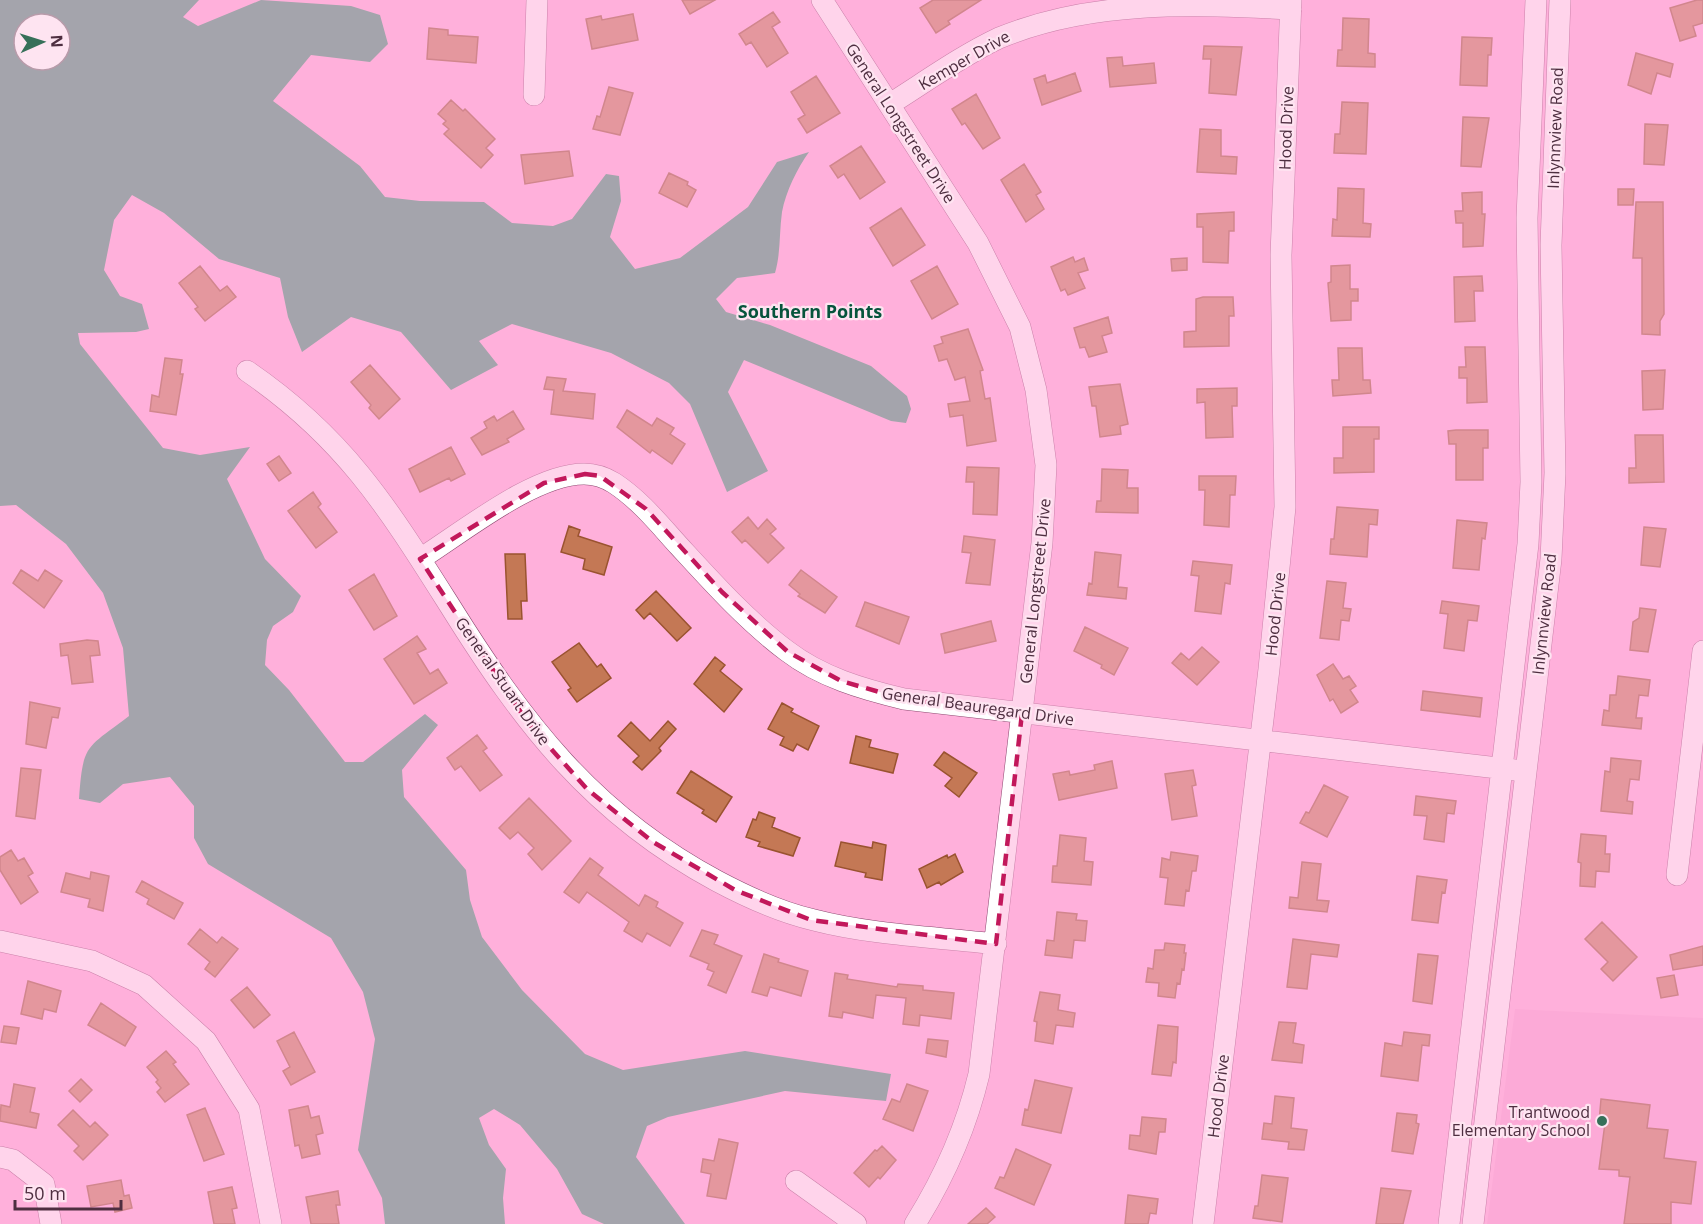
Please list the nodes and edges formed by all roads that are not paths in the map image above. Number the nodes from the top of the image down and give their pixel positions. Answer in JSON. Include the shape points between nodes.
{"nodes":[{"id":1,"x":537,"y":0,"type":"edge"},
{"id":2,"x":822,"y":0,"type":"edge"},
{"id":3,"x":1536,"y":0,"type":"edge"},
{"id":4,"x":1560,"y":0,"type":"edge"},
{"id":5,"x":1291,"y":5,"type":"edge"},
{"id":6,"x":534,"y":95,"type":"dead end"},
{"id":7,"x":890,"y":104,"type":"junction"},
{"id":8,"x":247,"y":371,"type":"dead end"},
{"id":9,"x":420,"y":558,"type":"junction"},
{"id":10,"x":1703,"y":651,"type":"edge"},
{"id":11,"x":1022,"y":713,"type":"junction"},
{"id":12,"x":1699,"y":722,"type":"edge"},
{"id":13,"x":1259,"y":741,"type":"junction"},
{"id":14,"x":1503,"y":768,"type":"junction"},
{"id":15,"x":1526,"y":771,"type":"junction"},
{"id":16,"x":1677,"y":875,"type":"dead end"},
{"id":17,"x":0,"y":941,"type":"edge"},
{"id":18,"x":996,"y":944,"type":"junction"},
{"id":19,"x":0,"y":1157,"type":"edge"},
{"id":20,"x":796,"y":1181,"type":"dead end"},
{"id":21,"x":51,"y":1224,"type":"edge"},
{"id":22,"x":271,"y":1224,"type":"edge"},
{"id":23,"x":856,"y":1224,"type":"edge"},
{"id":24,"x":915,"y":1224,"type":"edge"},
{"id":25,"x":1203,"y":1224,"type":"edge"},
{"id":26,"x":1449,"y":1224,"type":"edge"},
{"id":27,"x":1473,"y":1224,"type":"edge"}],
"edges":[{"from":1,"to":6,"type":"street"},
{"from":2,"to":7,"type":"street","name":"General Longstreet Drive"},
{"from":3,"to":14,"type":"street","via":[[1527,240],[1529,516]]},
{"from":4,"to":15,"type":"street","name":"Inlynnview Road","via":[[1551,245],[1554,500],[1548,592]]},
{"from":5,"to":7,"type":"street","name":"Kemper Drive","via":[[1149,4],[1069,12],[981,47]]},
{"from":5,"to":13,"type":"street","name":"Hood Drive","via":[[1281,255],[1285,507]]},
{"from":7,"to":11,"type":"street","name":"General Longstreet Drive","via":[[978,243],[1007,296],[1030,358],[1046,465],[1042,543]]},
{"from":8,"to":9,"type":"street","name":"General Stuart Drive","via":[[327,435],[380,497]]},
{"from":9,"to":11,"type":"street","name":"General Beauregard Drive","via":[[544,483],[585,474],[600,476],[646,509],[722,592],[772,639],[811,666],[872,692]]},
{"from":9,"to":18,"type":"street","name":"General Stuart Drive","via":[[536,732],[587,789],[661,848],[735,890],[811,920],[841,927]]},
{"from":10,"to":12,"type":"street"},
{"from":11,"to":13,"type":"street","name":"General Beauregard Drive"},
{"from":11,"to":18,"type":"street","name":"General Longstreet Drive"},
{"from":12,"to":16,"type":"street"},
{"from":13,"to":14,"type":"street","name":"General Beauregard Drive"},
{"from":13,"to":25,"type":"street","name":"Hood Drive"},
{"from":14,"to":15,"type":"street","name":"General Beauregard Drive"},
{"from":14,"to":26,"type":"street"},
{"from":15,"to":27,"type":"street","name":"Inlynnview Road"},
{"from":17,"to":22,"type":"street","via":[[92,961],[144,985],[206,1041],[249,1109]]},
{"from":18,"to":24,"type":"street","name":"General Longstreet Drive","via":[[972,1105],[944,1176]]},
{"from":19,"to":21,"type":"street","via":[[13,1160],[44,1184]]},
{"from":20,"to":23,"type":"street"}]}
